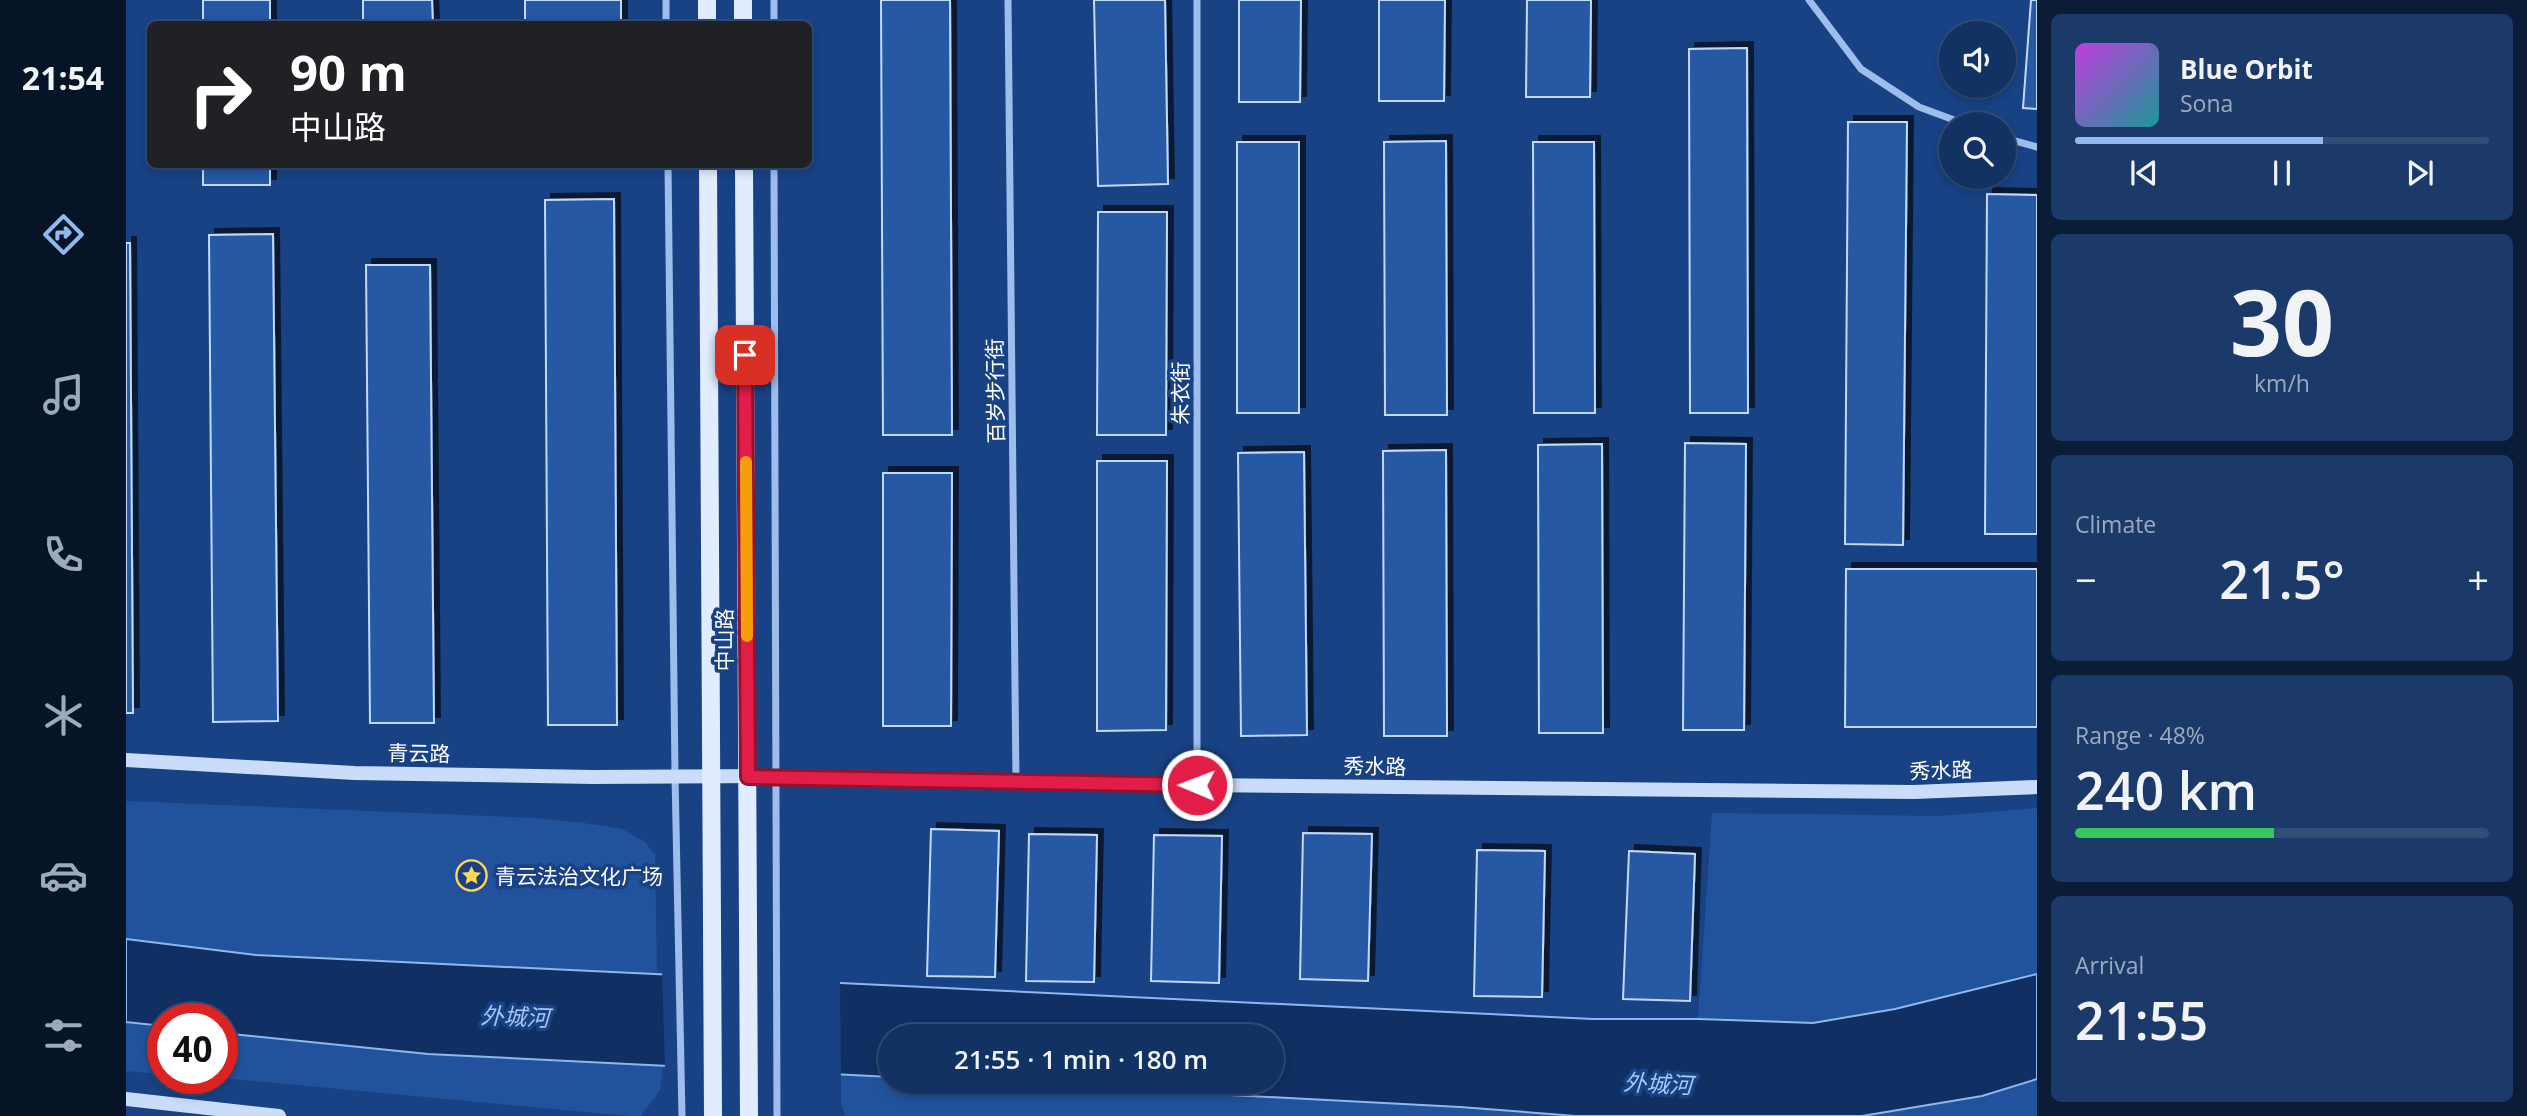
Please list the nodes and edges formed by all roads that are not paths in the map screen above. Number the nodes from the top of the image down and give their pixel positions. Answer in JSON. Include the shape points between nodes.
{"nodes":[{"id":1,"x":666,"y":0,"type":"edge"},
{"id":2,"x":707,"y":0,"type":"edge"},
{"id":3,"x":743,"y":0,"type":"edge"},
{"id":4,"x":774,"y":0,"type":"edge"},
{"id":5,"x":1008,"y":0,"type":"edge"},
{"id":6,"x":1197,"y":0,"type":"edge"},
{"id":7,"x":1809,"y":0,"type":"edge"},
{"id":8,"x":666,"y":21,"type":"edge"},
{"id":9,"x":708,"y":21,"type":"edge"},
{"id":10,"x":743,"y":21,"type":"edge"},
{"id":11,"x":774,"y":21,"type":"edge"},
{"id":12,"x":1939,"y":114,"type":"edge"},
{"id":13,"x":2016,"y":141,"type":"edge"},
{"id":14,"x":2037,"y":147,"type":"edge"},
{"id":15,"x":668,"y":168,"type":"edge"},
{"id":16,"x":708,"y":168,"type":"edge"},
{"id":17,"x":744,"y":168,"type":"edge"},
{"id":18,"x":774,"y":168,"type":"edge"},
{"id":19,"x":126,"y":761,"type":"edge"},
{"id":20,"x":712,"y":775,"type":"junction"},
{"id":21,"x":675,"y":776,"type":"junction"},
{"id":22,"x":776,"y":776,"type":"junction"},
{"id":23,"x":748,"y":777,"type":"junction"},
{"id":24,"x":1016,"y":783,"type":"junction"},
{"id":25,"x":1197,"y":785,"type":"junction"},
{"id":26,"x":2037,"y":787,"type":"edge"},
{"id":27,"x":126,"y":1099,"type":"edge"},
{"id":28,"x":713,"y":1113,"type":"edge"},
{"id":29,"x":750,"y":1113,"type":"edge"},
{"id":30,"x":682,"y":1114,"type":"edge"},
{"id":31,"x":776,"y":1115,"type":"edge"},
{"id":32,"x":279,"y":1116,"type":"edge"}],
"edges":[{"from":1,"to":8,"type":"street"},
{"from":2,"to":9,"type":"main road"},
{"from":3,"to":10,"type":"main road"},
{"from":4,"to":11,"type":"street"},
{"from":5,"to":24,"type":"street","name":"百岁步行街"},
{"from":6,"to":25,"type":"street","name":"朱衣街"},
{"from":7,"to":12,"type":"street","via":[[1861,69],[1919,107]]},
{"from":13,"to":14,"type":"street"},
{"from":15,"to":21,"type":"street"},
{"from":16,"to":20,"type":"main road","name":"中山路"},
{"from":17,"to":23,"type":"main road","name":"中山路"},
{"from":18,"to":22,"type":"street"},
{"from":19,"to":21,"type":"street","name":"青云路","via":[[354,773]]},
{"from":20,"to":21,"type":"street","name":"青云路"},
{"from":20,"to":23,"type":"street","name":"秀水路"},
{"from":20,"to":28,"type":"main road","name":"中山路"},
{"from":21,"to":30,"type":"street"},
{"from":22,"to":23,"type":"street","name":"秀水路"},
{"from":22,"to":24,"type":"street","name":"秀水路"},
{"from":22,"to":31,"type":"street"},
{"from":23,"to":29,"type":"main road","name":"中山路"},
{"from":24,"to":25,"type":"street","name":"秀水路"},
{"from":25,"to":26,"type":"street","name":"秀水路","via":[[1914,792]]},
{"from":27,"to":32,"type":"street"}]}
